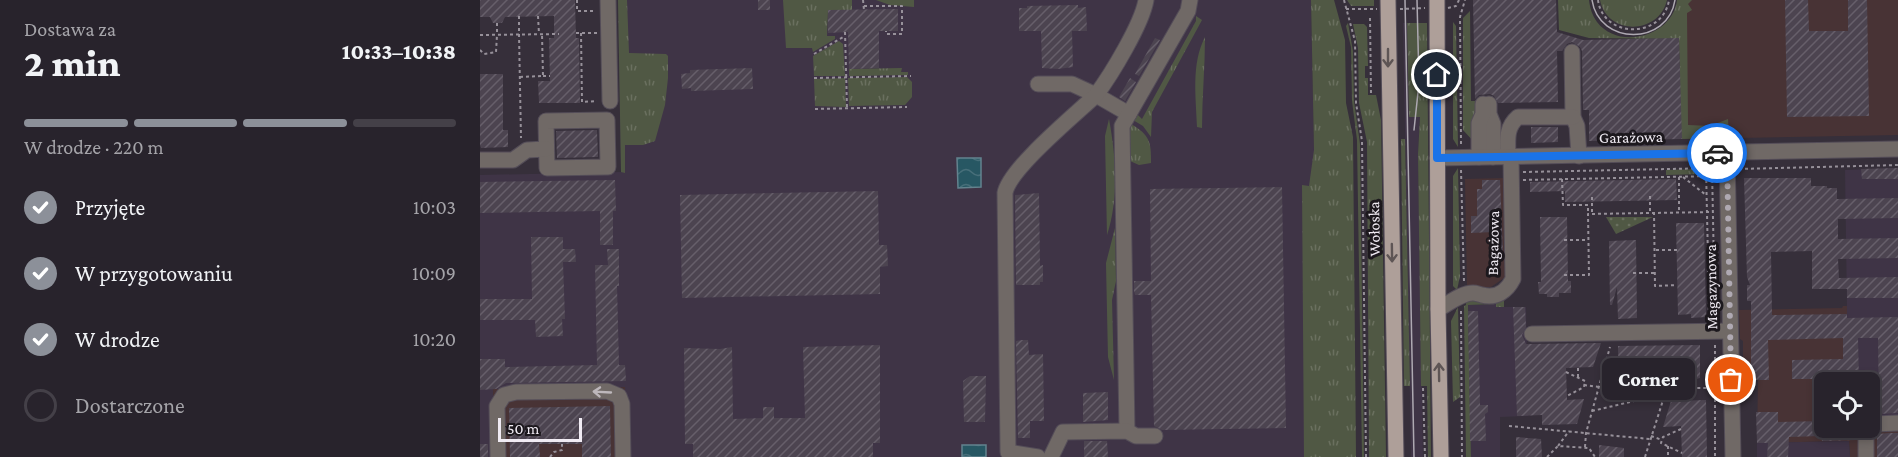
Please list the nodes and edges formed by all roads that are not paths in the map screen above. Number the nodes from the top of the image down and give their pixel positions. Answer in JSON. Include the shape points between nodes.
{"nodes":[{"id":1,"x":1146,"y":0,"type":"edge"},
{"id":2,"x":1190,"y":0,"type":"edge"},
{"id":3,"x":1437,"y":0,"type":"edge"},
{"id":4,"x":1382,"y":4,"type":"edge"},
{"id":5,"x":608,"y":5,"type":"edge"},
{"id":6,"x":1572,"y":52,"type":"dead end"},
{"id":7,"x":1038,"y":84,"type":"dead end"},
{"id":8,"x":1096,"y":95,"type":"junction"},
{"id":9,"x":610,"y":101,"type":"road end"},
{"id":10,"x":1486,"y":104,"type":"dead end"},
{"id":11,"x":1129,"y":114,"type":"junction"},
{"id":12,"x":1573,"y":117,"type":"junction"},
{"id":13,"x":546,"y":149,"type":"junction"},
{"id":14,"x":1898,"y":150,"type":"edge"},
{"id":15,"x":1727,"y":153,"type":"junction"},
{"id":16,"x":1580,"y":156,"type":"junction"},
{"id":17,"x":1498,"y":157,"type":"junction"},
{"id":18,"x":1437,"y":158,"type":"junction"},
{"id":19,"x":480,"y":160,"type":"edge"},
{"id":20,"x":1438,"y":309,"type":"junction"},
{"id":21,"x":1723,"y":331,"type":"junction"},
{"id":22,"x":1532,"y":334,"type":"dead end"},
{"id":23,"x":1898,"y":423,"type":"edge"},
{"id":24,"x":1880,"y":424,"type":"edge"},
{"id":25,"x":1127,"y":431,"type":"junction"},
{"id":26,"x":1155,"y":436,"type":"dead end"},
{"id":27,"x":1866,"y":438,"type":"edge"},
{"id":28,"x":498,"y":457,"type":"edge"},
{"id":29,"x":622,"y":457,"type":"edge"},
{"id":30,"x":1038,"y":457,"type":"edge"},
{"id":31,"x":1051,"y":457,"type":"edge"},
{"id":32,"x":1396,"y":457,"type":"edge"},
{"id":33,"x":1441,"y":457,"type":"edge"},
{"id":34,"x":1732,"y":457,"type":"edge"},
{"id":35,"x":1866,"y":457,"type":"edge"}],
"edges":[{"from":1,"to":8,"type":"street","via":[[1141,18]]},
{"from":2,"to":11,"type":"street","via":[[1188,11]]},
{"from":3,"to":18,"type":"main road"},
{"from":4,"to":32,"type":"main road","name":"Wołoska","one_way":true},
{"from":5,"to":9,"type":"street"},
{"from":6,"to":12,"type":"street"},
{"from":7,"to":8,"type":"street","via":[[1072,84]]},
{"from":8,"to":11,"type":"street"},
{"from":8,"to":30,"type":"street","via":[[1006,185],[1008,452]]},
{"from":10,"to":17,"type":"street","via":[[1479,123]]},
{"from":11,"to":25,"type":"street","via":[[1122,126]]},
{"from":12,"to":16,"type":"street"},
{"from":12,"to":17,"type":"street","via":[[1518,117],[1508,130]]},
{"from":13,"to":13,"type":"street","via":[[547,168],[608,167],[607,120],[546,121]]},
{"from":13,"to":19,"type":"street","via":[[527,150],[513,160]]},
{"from":14,"to":15,"type":"street","name":"Garażowa"},
{"from":15,"to":16,"type":"street","name":"Garażowa"},
{"from":15,"to":21,"type":"street","name":"Magazynowa","via":[[1719,168]]},
{"from":16,"to":17,"type":"street","name":"Garażowa"},
{"from":17,"to":18,"type":"street","name":"Garażowa"},
{"from":17,"to":20,"type":"street","name":"Bagażowa","via":[[1513,279],[1509,287],[1496,295],[1474,292]]},
{"from":18,"to":20,"type":"main road"},
{"from":33,"to":20,"type":"main road","one_way":true},
{"from":21,"to":22,"type":"street"},
{"from":21,"to":34,"type":"street","name":"Magazynowa"},
{"from":23,"to":24,"type":"street"},
{"from":25,"to":26,"type":"street","via":[[1136,436]]},
{"from":25,"to":31,"type":"street","via":[[1063,432]]},
{"from":27,"to":35,"type":"street"},
{"from":29,"to":28,"type":"street","one_way":true,"via":[[622,404],[619,396],[607,391],[504,395],[497,406]]}]}
